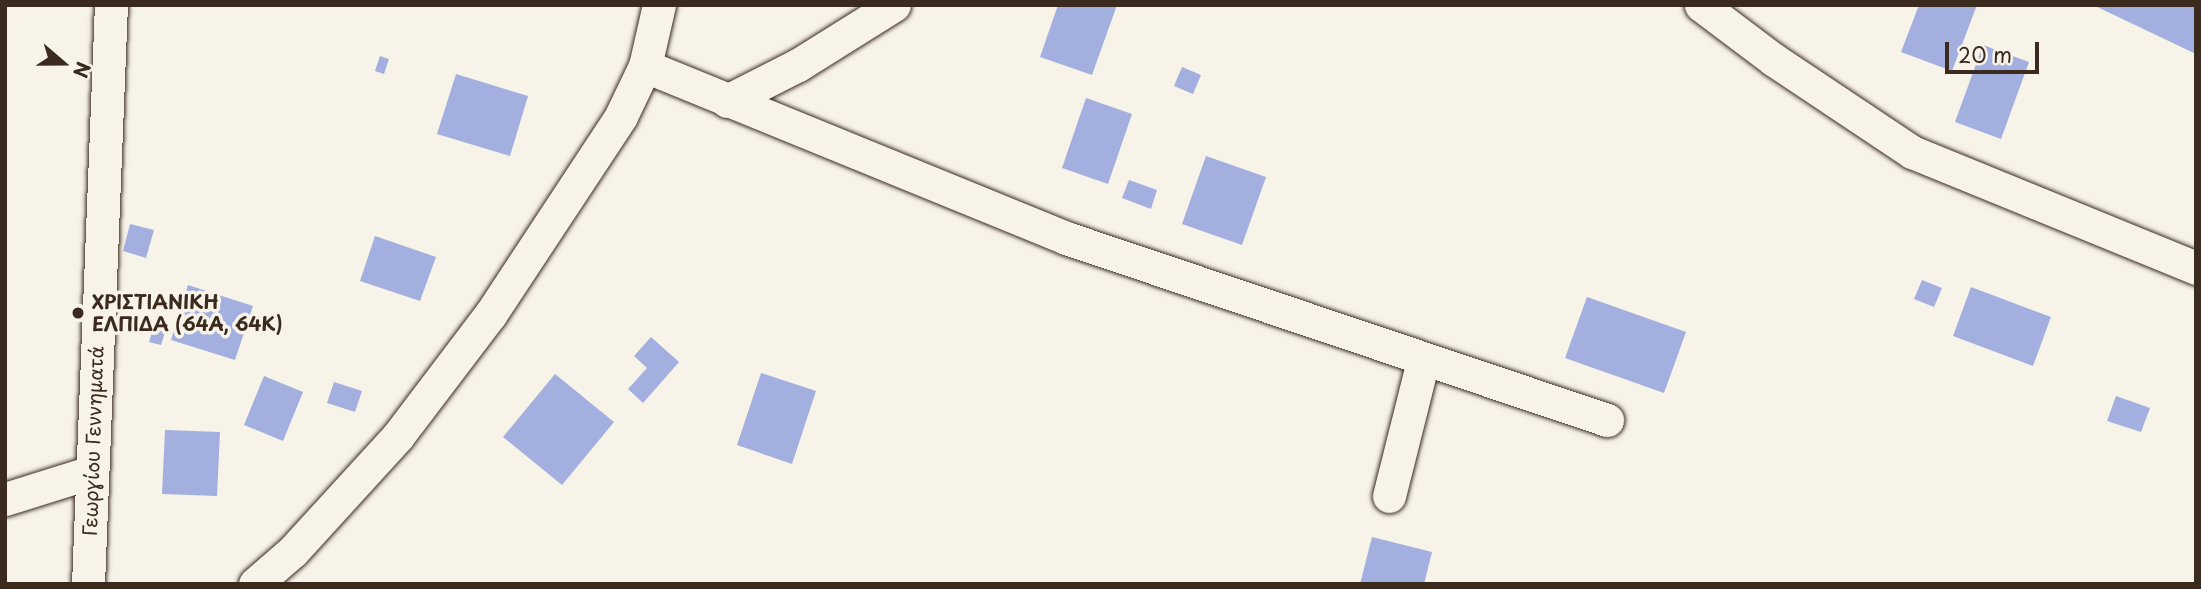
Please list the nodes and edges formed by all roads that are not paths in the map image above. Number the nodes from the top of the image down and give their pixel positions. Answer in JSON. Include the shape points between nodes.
{"nodes":[{"id":1,"x":111,"y":5,"type":"edge"},
{"id":2,"x":659,"y":5,"type":"edge"},
{"id":3,"x":894,"y":5,"type":"edge"},
{"id":4,"x":1701,"y":5,"type":"edge"},
{"id":5,"x":645,"y":66,"type":"junction"},
{"id":6,"x":727,"y":101,"type":"junction"},
{"id":7,"x":2196,"y":268,"type":"edge"},
{"id":8,"x":1423,"y":361,"type":"junction"},
{"id":9,"x":1607,"y":420,"type":"dead end"},
{"id":10,"x":91,"y":472,"type":"junction"},
{"id":11,"x":1389,"y":496,"type":"dead end"},
{"id":12,"x":5,"y":499,"type":"edge"},
{"id":13,"x":88,"y":584,"type":"edge"},
{"id":14,"x":256,"y":584,"type":"edge"}],
"edges":[{"from":1,"to":10,"type":"street","name":"Γεωργίου Γεννηματά"},
{"from":2,"to":5,"type":"street"},
{"from":3,"to":6,"type":"street","via":[[797,65]]},
{"from":4,"to":7,"type":"street","via":[[1912,152]]},
{"from":5,"to":6,"type":"street"},
{"from":5,"to":14,"type":"street","via":[[585,174],[457,361],[327,516]]},
{"from":6,"to":8,"type":"street","via":[[1066,238]]},
{"from":8,"to":9,"type":"street"},
{"from":8,"to":11,"type":"street"},
{"from":10,"to":12,"type":"street"},
{"from":10,"to":13,"type":"street","name":"Γεωργίου Γεννηματά"}]}
